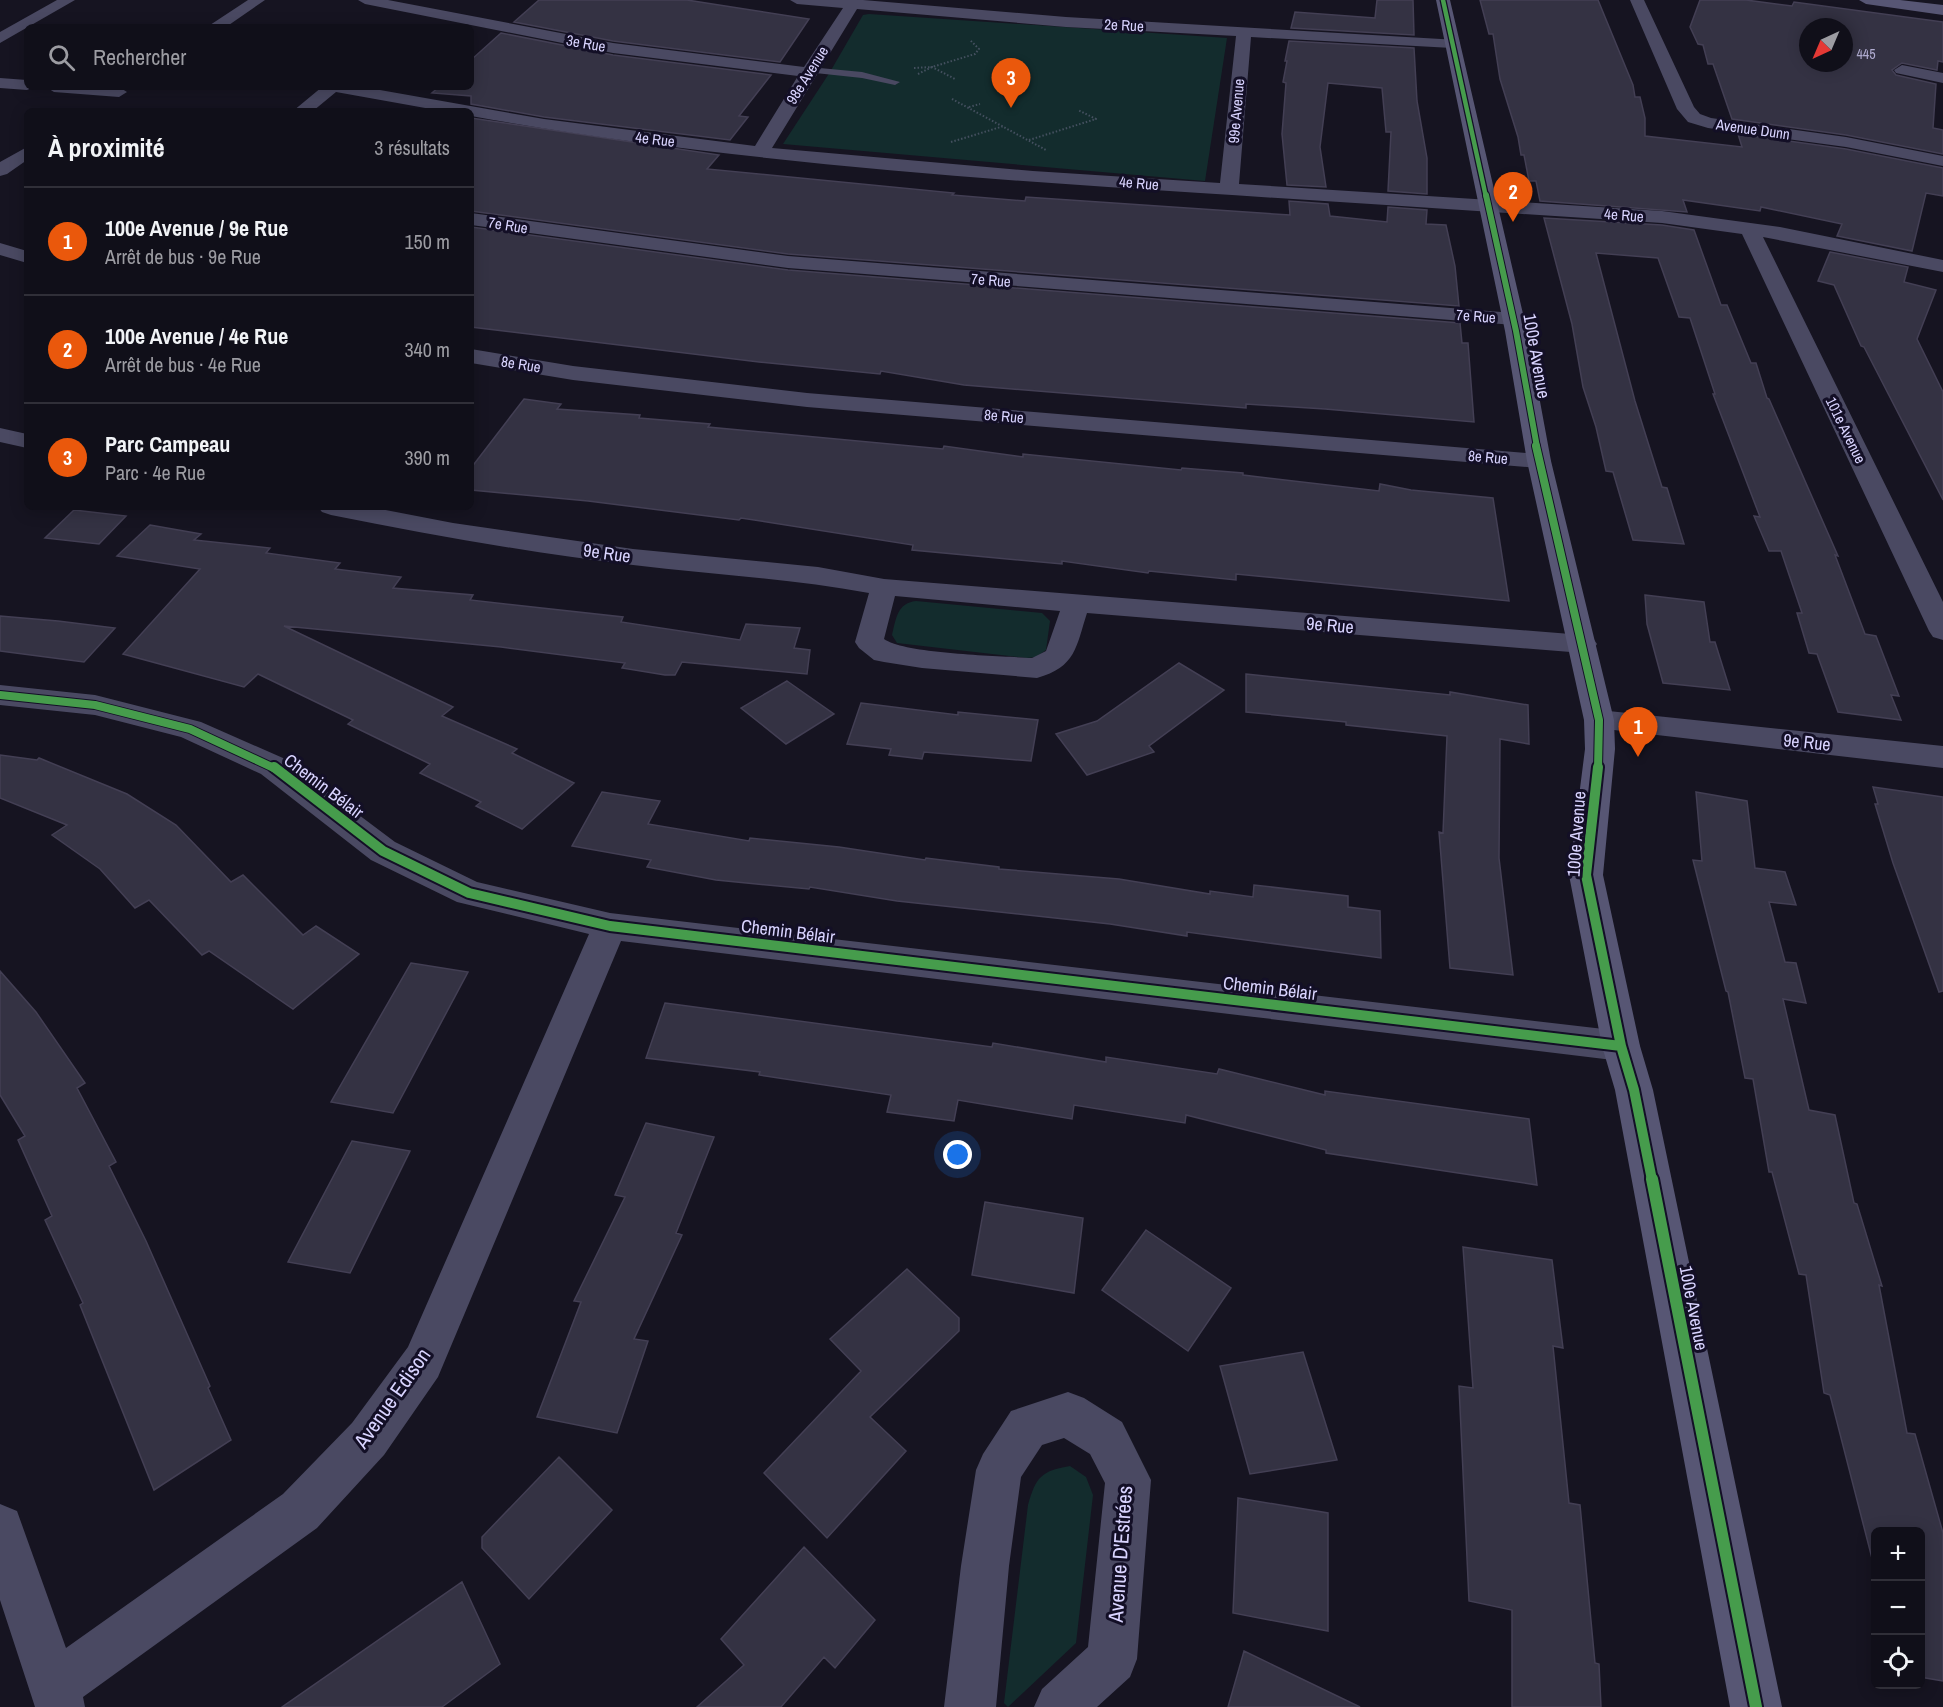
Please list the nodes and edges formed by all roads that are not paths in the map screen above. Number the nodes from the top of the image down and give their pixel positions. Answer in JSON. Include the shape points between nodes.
{"nodes":[{"id":1,"x":68,"y":0,"type":"edge"},
{"id":2,"x":258,"y":0,"type":"edge"},
{"id":3,"x":365,"y":0,"type":"edge"},
{"id":4,"x":439,"y":0,"type":"edge"},
{"id":5,"x":797,"y":0,"type":"edge"},
{"id":6,"x":1443,"y":0,"type":"edge"},
{"id":7,"x":1637,"y":0,"type":"edge"},
{"id":8,"x":1866,"y":0,"type":"edge"},
{"id":9,"x":1929,"y":0,"type":"edge"},
{"id":10,"x":1943,"y":2,"type":"edge"},
{"id":11,"x":855,"y":3,"type":"edge"},
{"id":12,"x":1943,"y":10,"type":"edge"},
{"id":13,"x":424,"y":12,"type":"junction"},
{"id":14,"x":412,"y":22,"type":"dead end"},
{"id":15,"x":25,"y":24,"type":"edge"},
{"id":16,"x":220,"y":24,"type":"edge"},
{"id":17,"x":24,"y":25,"type":"edge"},
{"id":18,"x":1244,"y":32,"type":"junction"},
{"id":19,"x":0,"y":38,"type":"edge"},
{"id":20,"x":1452,"y":43,"type":"junction"},
{"id":21,"x":1902,"y":70,"type":"dead end"},
{"id":22,"x":809,"y":71,"type":"junction"},
{"id":23,"x":1943,"y":78,"type":"edge"},
{"id":24,"x":895,"y":82,"type":"dead end"},
{"id":25,"x":0,"y":83,"type":"edge"},
{"id":26,"x":24,"y":85,"type":"edge"},
{"id":27,"x":121,"y":90,"type":"edge"},
{"id":28,"x":330,"y":90,"type":"edge"},
{"id":29,"x":351,"y":90,"type":"edge"},
{"id":30,"x":99,"y":105,"type":"dead end"},
{"id":31,"x":306,"y":108,"type":"edge"},
{"id":32,"x":453,"y":108,"type":"edge"},
{"id":33,"x":474,"y":112,"type":"edge"},
{"id":34,"x":760,"y":152,"type":"junction"},
{"id":35,"x":24,"y":154,"type":"edge"},
{"id":36,"x":1943,"y":160,"type":"edge"},
{"id":37,"x":0,"y":170,"type":"edge"},
{"id":38,"x":1229,"y":191,"type":"junction"},
{"id":39,"x":1488,"y":206,"type":"junction"},
{"id":40,"x":474,"y":219,"type":"edge"},
{"id":41,"x":1749,"y":228,"type":"junction"},
{"id":42,"x":0,"y":249,"type":"edge"},
{"id":43,"x":24,"y":256,"type":"edge"},
{"id":44,"x":1943,"y":266,"type":"edge"},
{"id":45,"x":1514,"y":319,"type":"junction"},
{"id":46,"x":474,"y":356,"type":"edge"},
{"id":47,"x":0,"y":435,"type":"edge"},
{"id":48,"x":24,"y":440,"type":"edge"},
{"id":49,"x":1539,"y":461,"type":"junction"},
{"id":50,"x":346,"y":510,"type":"edge"},
{"id":51,"x":884,"y":587,"type":"junction"},
{"id":52,"x":1077,"y":604,"type":"junction"},
{"id":53,"x":1943,"y":631,"type":"edge"},
{"id":54,"x":1583,"y":644,"type":"junction"},
{"id":55,"x":0,"y":695,"type":"edge"},
{"id":56,"x":1599,"y":720,"type":"junction"},
{"id":57,"x":1943,"y":756,"type":"edge"},
{"id":58,"x":610,"y":926,"type":"junction"},
{"id":59,"x":1621,"y":1046,"type":"junction"},
{"id":60,"x":0,"y":1528,"type":"edge"},
{"id":61,"x":57,"y":1697,"type":"edge"},
{"id":62,"x":970,"y":1707,"type":"edge"},
{"id":63,"x":1060,"y":1707,"type":"edge"},
{"id":64,"x":1756,"y":1707,"type":"edge"}],
"edges":[{"from":1,"to":15,"type":"street"},
{"from":2,"to":16,"type":"street"},
{"from":3,"to":13,"type":"street","name":"3e Rue"},
{"from":4,"to":13,"type":"street"},
{"from":5,"to":11,"type":"street","name":"2e Rue"},
{"from":6,"to":20,"type":"street","name":"100e Avenue"},
{"from":7,"to":36,"type":"street","name":"Avenue Dunn","via":[[1686,109],[1694,118]]},
{"from":8,"to":12,"type":"street"},
{"from":9,"to":10,"type":"street"},
{"from":11,"to":18,"type":"street","name":"2e Rue"},
{"from":11,"to":22,"type":"street","name":"98e Avenue"},
{"from":13,"to":14,"type":"street"},
{"from":13,"to":22,"type":"street","name":"3e Rue","via":[[613,48]]},
{"from":17,"to":19,"type":"street"},
{"from":18,"to":20,"type":"street","name":"2e Rue"},
{"from":18,"to":38,"type":"street","name":"99e Avenue"},
{"from":20,"to":39,"type":"street","name":"100e Avenue"},
{"from":21,"to":23,"type":"street"},
{"from":22,"to":24,"type":"lane"},
{"from":22,"to":34,"type":"street","name":"98e Avenue"},
{"from":25,"to":26,"type":"street"},
{"from":27,"to":30,"type":"street"},
{"from":28,"to":31,"type":"street"},
{"from":29,"to":32,"type":"street","name":"4e Rue"},
{"from":33,"to":34,"type":"street","name":"4e Rue"},
{"from":34,"to":38,"type":"street","name":"4e Rue"},
{"from":35,"to":37,"type":"street"},
{"from":38,"to":39,"type":"street","name":"4e Rue"},
{"from":39,"to":41,"type":"street","name":"4e Rue","via":[[1662,217]]},
{"from":39,"to":45,"type":"street","name":"100e Avenue"},
{"from":40,"to":45,"type":"street","name":"7e Rue","via":[[788,262]]},
{"from":41,"to":44,"type":"street","name":"4e Rue"},
{"from":41,"to":53,"type":"street","name":"101e Avenue"},
{"from":42,"to":43,"type":"street"},
{"from":45,"to":49,"type":"street","name":"100e Avenue"},
{"from":46,"to":49,"type":"street","name":"8e Rue","via":[[573,373],[807,400]]},
{"from":47,"to":48,"type":"street"},
{"from":49,"to":54,"type":"street","name":"100e Avenue"},
{"from":50,"to":51,"type":"street","name":"9e Rue","via":[[464,533],[633,557],[818,575]]},
{"from":51,"to":52,"type":"street","name":"9e Rue"},
{"from":51,"to":52,"type":"street","via":[[869,642],[884,653],[922,659],[1037,668],[1058,656]]},
{"from":52,"to":54,"type":"street","name":"9e Rue"},
{"from":54,"to":56,"type":"street","name":"100e Avenue"},
{"from":55,"to":58,"type":"street","name":"Chemin Bélair","via":[[95,705],[190,729],[272,766],[383,851],[469,893]]},
{"from":56,"to":57,"type":"street","name":"9e Rue"},
{"from":56,"to":59,"type":"street","name":"100e Avenue","via":[[1600,749],[1586,874]]},
{"from":58,"to":59,"type":"street","name":"Chemin Bélair"},
{"from":58,"to":61,"type":"street","name":"Avenue Edison","via":[[423,1362],[368,1439],[300,1511]]},
{"from":59,"to":64,"type":"street","name":"100e Avenue","via":[[1634,1090]]},
{"from":60,"to":61,"type":"street"},
{"from":62,"to":63,"type":"street","name":"Avenue D'Estrées","via":[[999,1470],[1028,1427],[1068,1414],[1106,1438],[1128,1480],[1112,1659]]}]}
